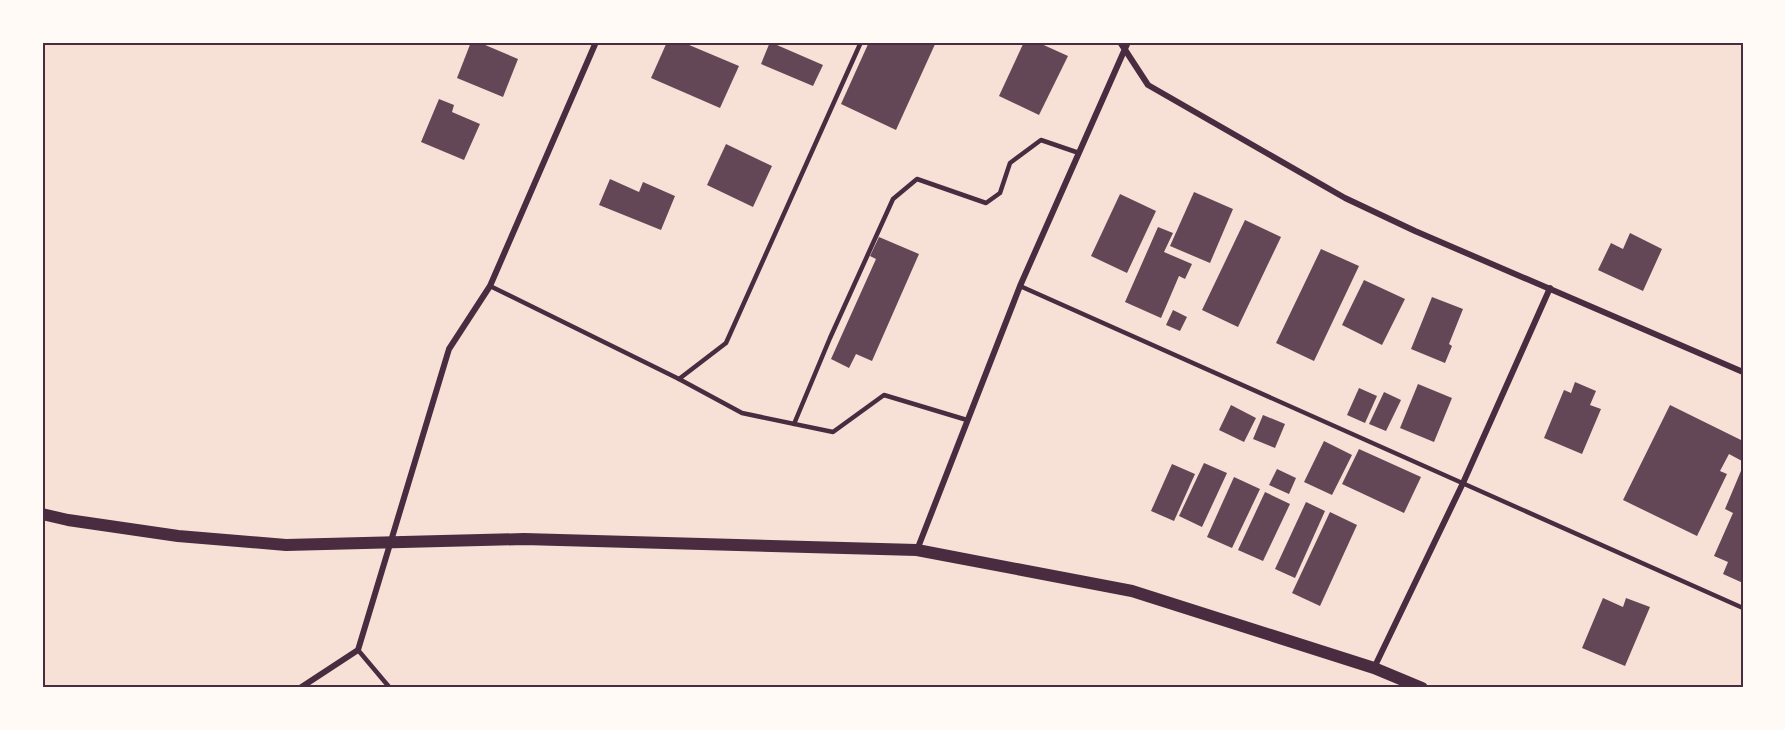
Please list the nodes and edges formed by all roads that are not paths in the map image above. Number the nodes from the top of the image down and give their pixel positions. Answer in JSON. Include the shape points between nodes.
{"nodes":[{"id":1,"x":596,"y":42,"type":"edge"},
{"id":2,"x":861,"y":42,"type":"edge"},
{"id":3,"x":1120,"y":42,"type":"edge"},
{"id":4,"x":1126,"y":45,"type":"edge"},
{"id":5,"x":1079,"y":153,"type":"junction"},
{"id":6,"x":490,"y":286,"type":"junction"},
{"id":7,"x":1020,"y":286,"type":"junction"},
{"id":8,"x":1550,"y":288,"type":"junction"},
{"id":9,"x":1743,"y":372,"type":"edge"},
{"id":10,"x":679,"y":379,"type":"junction"},
{"id":11,"x":968,"y":420,"type":"junction"},
{"id":12,"x":794,"y":424,"type":"junction"},
{"id":13,"x":1463,"y":483,"type":"junction"},
{"id":14,"x":42,"y":514,"type":"edge"},
{"id":15,"x":917,"y":550,"type":"junction"},
{"id":16,"x":1743,"y":608,"type":"edge"},
{"id":17,"x":358,"y":650,"type":"junction"},
{"id":18,"x":1374,"y":668,"type":"junction"},
{"id":19,"x":1408,"y":685,"type":"edge"},
{"id":20,"x":300,"y":688,"type":"edge"},
{"id":21,"x":390,"y":688,"type":"edge"},
{"id":22,"x":1422,"y":688,"type":"edge"}],
"edges":[{"from":1,"to":6,"type":"street"},
{"from":2,"to":10,"type":"lane","via":[[726,343]]},
{"from":3,"to":4,"type":"street"},
{"from":4,"to":5,"type":"street"},
{"from":4,"to":8,"type":"street","via":[[1148,86],[1345,198]]},
{"from":5,"to":7,"type":"street"},
{"from":5,"to":12,"type":"lane","via":[[1041,140],[1010,163],[1000,193],[986,203],[917,179],[893,199]]},
{"from":6,"to":10,"type":"lane"},
{"from":6,"to":17,"type":"street","via":[[449,349]]},
{"from":7,"to":11,"type":"street"},
{"from":7,"to":13,"type":"lane"},
{"from":8,"to":9,"type":"street"},
{"from":8,"to":13,"type":"street"},
{"from":10,"to":12,"type":"lane","via":[[742,413]]},
{"from":11,"to":12,"type":"lane","via":[[884,395],[833,432]]},
{"from":11,"to":15,"type":"street"},
{"from":13,"to":16,"type":"lane"},
{"from":13,"to":18,"type":"street"},
{"from":14,"to":15,"type":"main road","via":[[178,536],[286,545],[524,539]]},
{"from":15,"to":18,"type":"main road","via":[[1132,591]]},
{"from":17,"to":20,"type":"street"},
{"from":17,"to":21,"type":"lane"},
{"from":18,"to":19,"type":"main road"},
{"from":19,"to":22,"type":"main road"}]}
